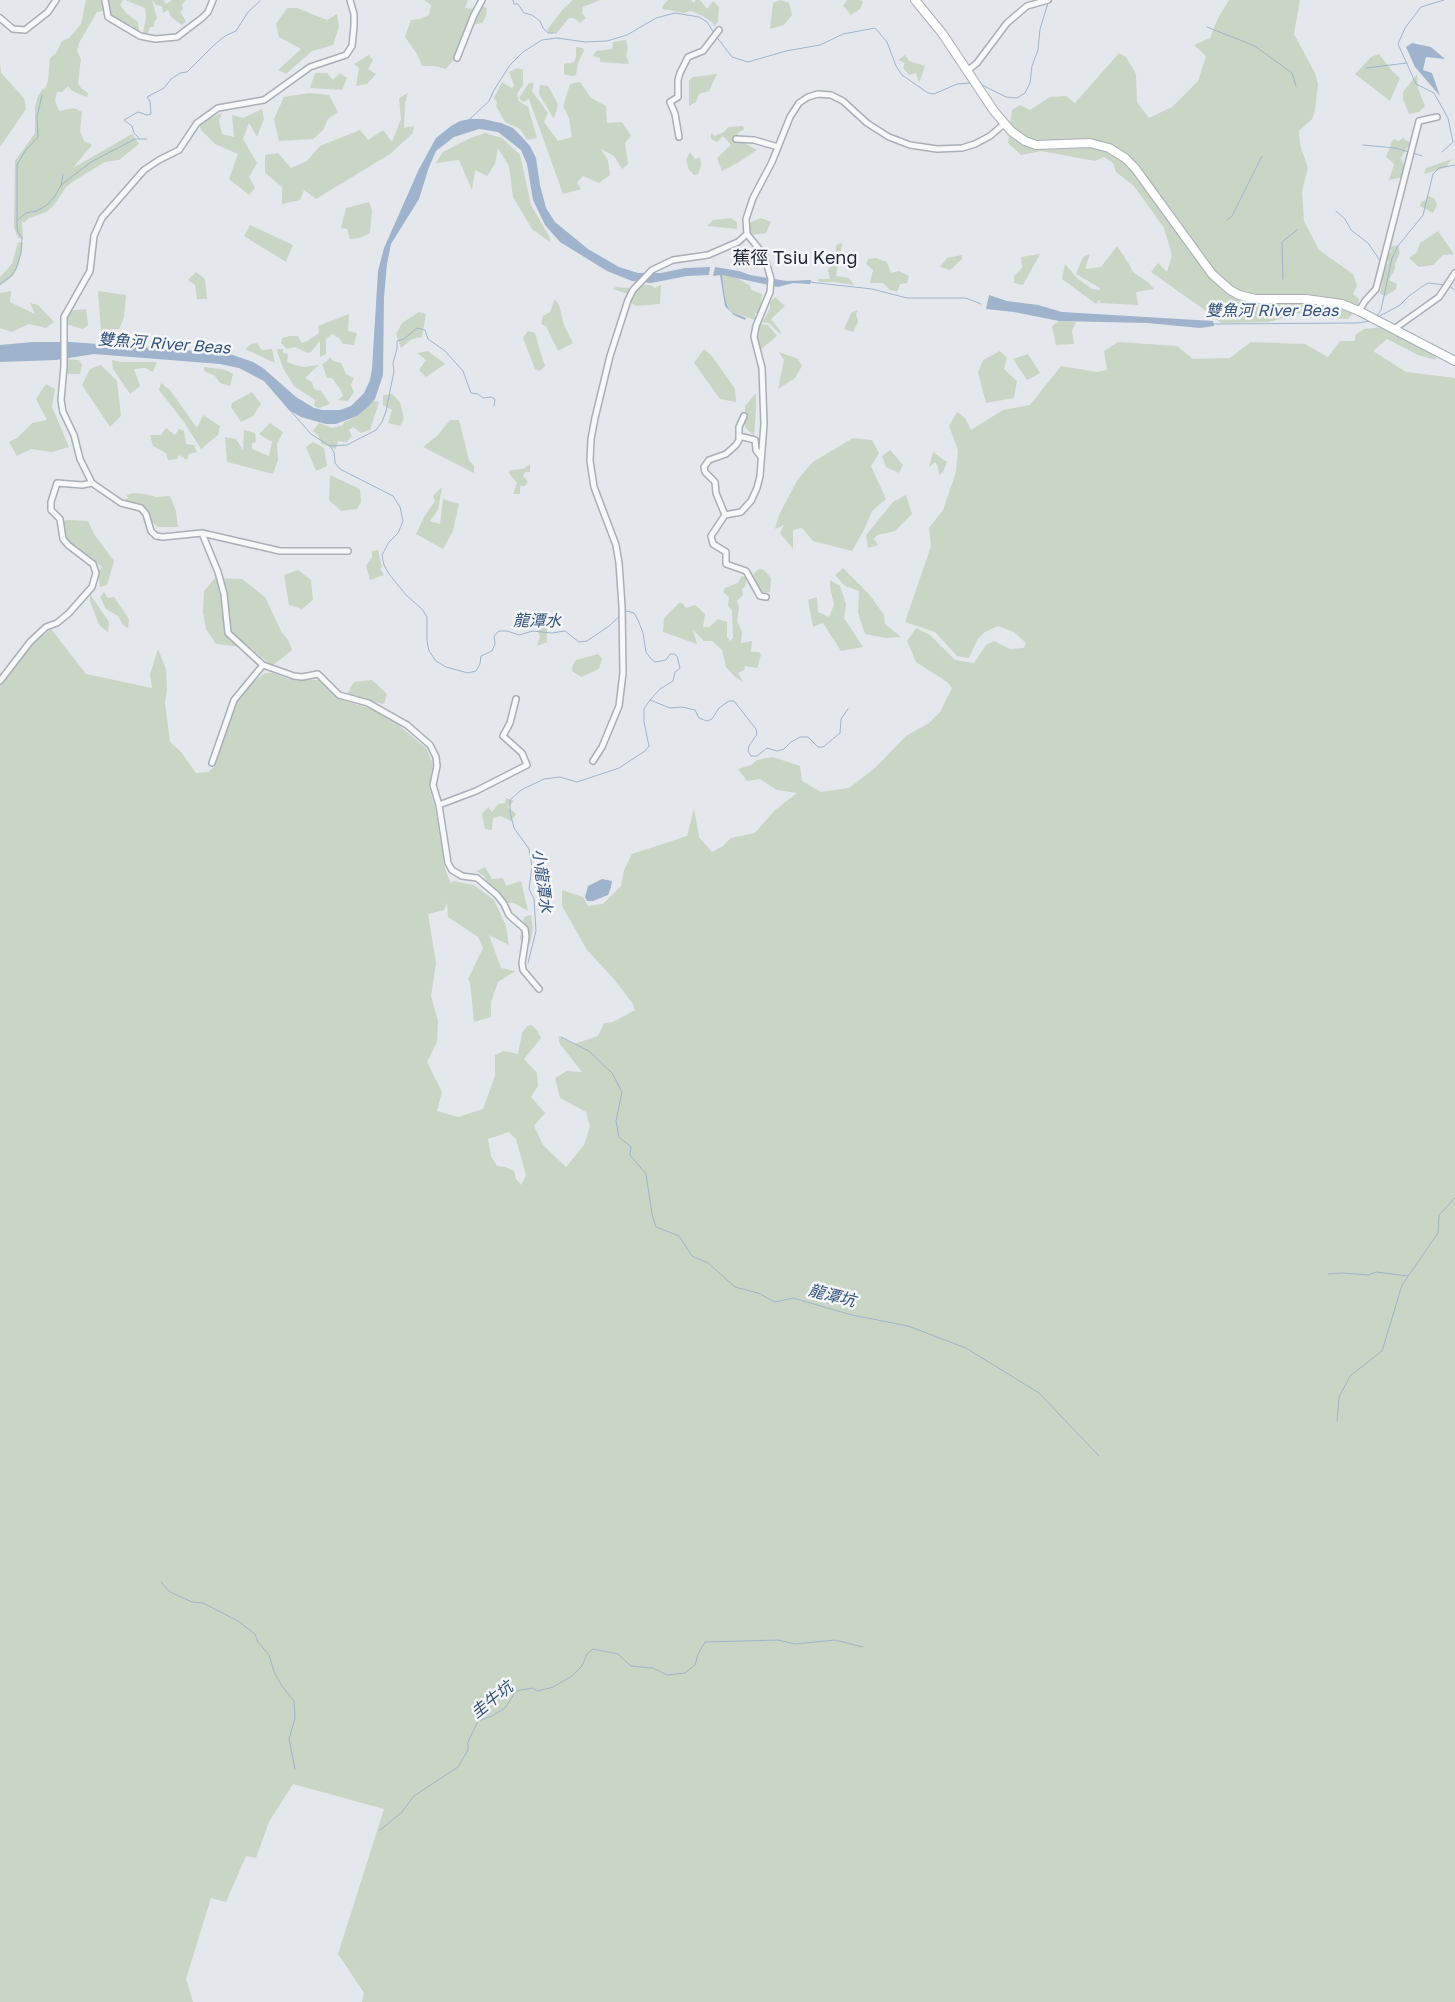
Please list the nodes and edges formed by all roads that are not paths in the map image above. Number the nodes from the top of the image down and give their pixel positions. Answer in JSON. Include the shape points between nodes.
{"nodes":[{"id":1,"x":56,"y":0,"type":"edge"},
{"id":2,"x":105,"y":0,"type":"edge"},
{"id":3,"x":213,"y":0,"type":"edge"},
{"id":4,"x":350,"y":0,"type":"edge"},
{"id":5,"x":482,"y":0,"type":"edge"},
{"id":6,"x":915,"y":0,"type":"edge"},
{"id":7,"x":1048,"y":0,"type":"edge"},
{"id":8,"x":923,"y":4,"type":"edge"},
{"id":9,"x":0,"y":18,"type":"edge"},
{"id":10,"x":718,"y":30,"type":"dead end"},
{"id":11,"x":457,"y":58,"type":"dead end"},
{"id":12,"x":967,"y":71,"type":"junction"},
{"id":13,"x":1437,"y":117,"type":"dead end"},
{"id":14,"x":1004,"y":124,"type":"junction"},
{"id":15,"x":679,"y":137,"type":"dead end"},
{"id":16,"x":736,"y":139,"type":"dead end"},
{"id":17,"x":778,"y":146,"type":"junction"},
{"id":18,"x":748,"y":234,"type":"junction"},
{"id":19,"x":1455,"y":273,"type":"edge"},
{"id":20,"x":1362,"y":312,"type":"junction"},
{"id":21,"x":1394,"y":329,"type":"junction"},
{"id":22,"x":1455,"y":361,"type":"edge"},
{"id":23,"x":744,"y":416,"type":"dead end"},
{"id":24,"x":739,"y":436,"type":"junction"},
{"id":25,"x":762,"y":457,"type":"junction"},
{"id":26,"x":92,"y":483,"type":"junction"},
{"id":27,"x":725,"y":514,"type":"junction"},
{"id":28,"x":202,"y":533,"type":"junction"},
{"id":29,"x":348,"y":551,"type":"dead end"},
{"id":30,"x":766,"y":597,"type":"dead end"},
{"id":31,"x":264,"y":665,"type":"junction"},
{"id":32,"x":0,"y":681,"type":"edge"},
{"id":33,"x":516,"y":699,"type":"dead end"},
{"id":34,"x":592,"y":761,"type":"dead end"},
{"id":35,"x":212,"y":763,"type":"dead end"},
{"id":36,"x":439,"y":805,"type":"junction"},
{"id":37,"x":539,"y":989,"type":"dead end"}],
"edges":[{"from":1,"to":9,"type":"street","via":[[48,12],[25,30],[13,29]]},
{"from":2,"to":3,"type":"street","via":[[108,17],[140,36],[155,39],[177,36],[202,18]]},
{"from":4,"to":26,"type":"street","via":[[354,26],[352,46],[346,55],[310,67],[264,100],[218,108],[197,123],[179,150],[144,170],[98,224],[90,270],[66,312],[61,406]]},
{"from":5,"to":11,"type":"street"},
{"from":6,"to":8,"type":"main road"},
{"from":7,"to":12,"type":"street","via":[[1027,6],[1004,26]]},
{"from":8,"to":12,"type":"main road"},
{"from":10,"to":15,"type":"street","via":[[703,50],[688,57],[683,65],[678,80],[678,97],[670,102]]},
{"from":12,"to":14,"type":"main road"},
{"from":13,"to":20,"type":"street","via":[[1418,123],[1376,289],[1365,301]]},
{"from":14,"to":17,"type":"street","via":[[986,138],[966,147],[920,148],[877,130],[840,98],[818,94],[799,103]]},
{"from":14,"to":20,"type":"main road","via":[[1032,144],[1086,142],[1109,148],[1125,158],[1212,274],[1234,293],[1255,299],[1325,301]]},
{"from":16,"to":17,"type":"street"},
{"from":17,"to":18,"type":"street","via":[[748,210],[745,224]]},
{"from":18,"to":25,"type":"street","via":[[764,255],[771,287],[754,337],[762,368]]},
{"from":18,"to":34,"type":"street","via":[[708,255],[673,260],[652,270],[633,290],[599,395],[590,461],[594,487],[616,545],[622,606],[623,673],[620,706]]},
{"from":19,"to":21,"type":"street","via":[[1439,297]]},
{"from":20,"to":21,"type":"main road"},
{"from":21,"to":22,"type":"main road"},
{"from":23,"to":24,"type":"street"},
{"from":24,"to":25,"type":"street","via":[[755,440],[756,450]]},
{"from":24,"to":27,"type":"street","via":[[731,450],[709,460],[704,467],[715,482],[716,494]]},
{"from":25,"to":27,"type":"street","via":[[754,496],[737,513]]},
{"from":26,"to":28,"type":"street","via":[[121,503],[143,510],[156,536]]},
{"from":26,"to":32,"type":"street","via":[[57,483],[51,502],[51,510],[60,520],[63,539],[93,564],[96,573],[92,587],[70,613],[46,627],[30,642]]},
{"from":27,"to":30,"type":"street","via":[[711,541],[726,552],[726,564],[746,571],[760,596]]},
{"from":28,"to":29,"type":"street","via":[[280,551]]},
{"from":28,"to":31,"type":"street","via":[[222,586],[228,633]]},
{"from":31,"to":35,"type":"street","via":[[234,700]]},
{"from":31,"to":36,"type":"street","via":[[294,676],[318,674],[339,695],[368,703],[407,725],[430,745],[436,757],[438,766],[433,785]]},
{"from":33,"to":36,"type":"street","via":[[503,736],[522,753],[527,764],[476,791]]},
{"from":36,"to":37,"type":"street","via":[[452,870],[462,876],[477,878],[525,929],[523,970]]}]}
